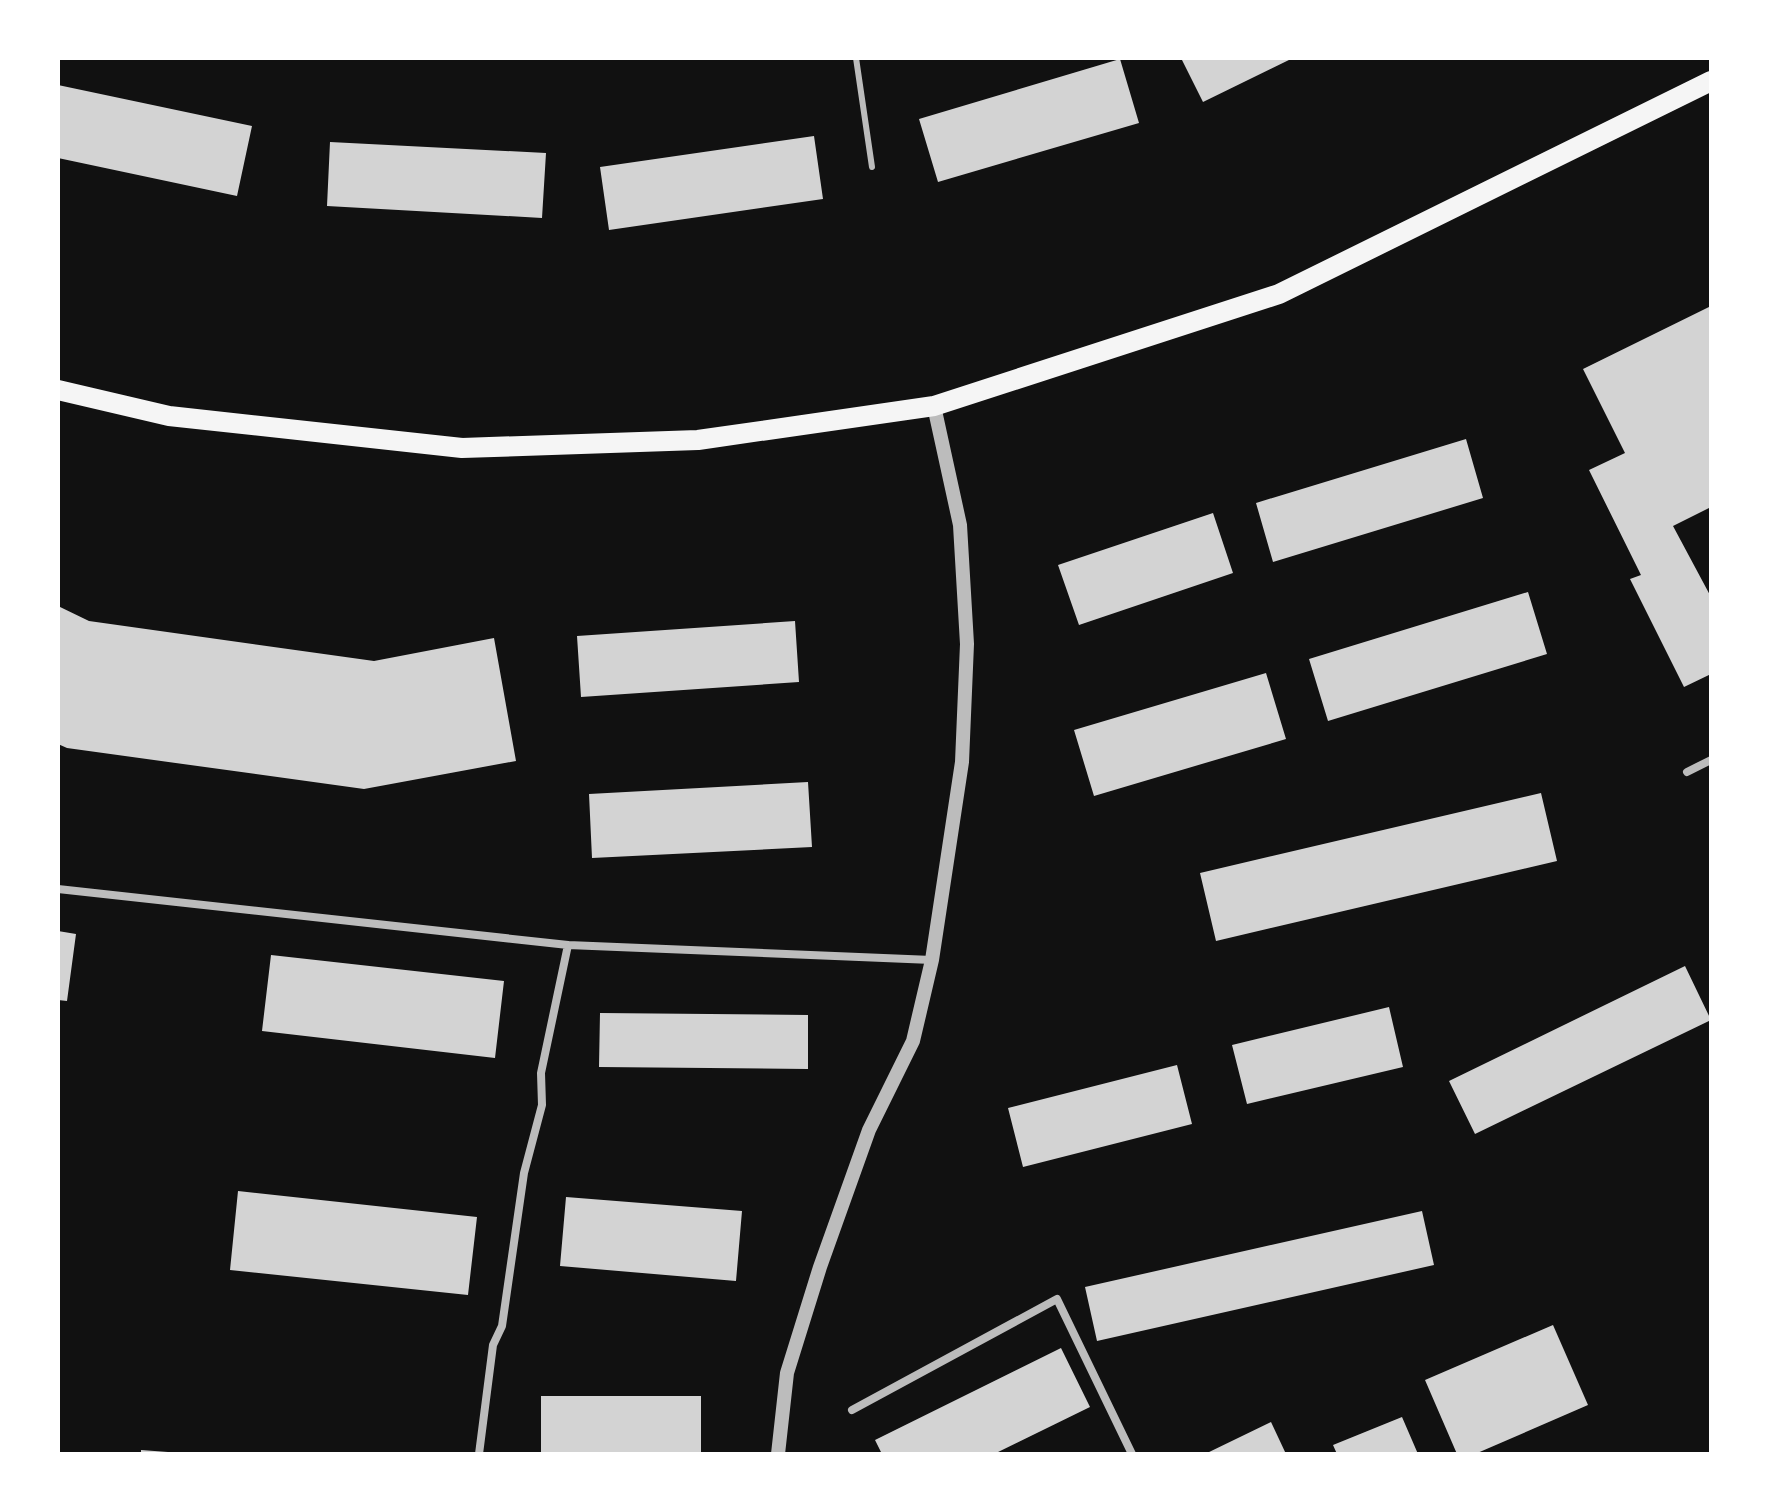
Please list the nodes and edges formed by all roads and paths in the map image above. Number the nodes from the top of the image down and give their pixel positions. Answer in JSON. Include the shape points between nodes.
{"nodes":[{"id":1,"x":856,"y":58,"type":"edge"},
{"id":2,"x":1711,"y":81,"type":"edge"},
{"id":3,"x":872,"y":167,"type":"dead end"},
{"id":4,"x":58,"y":390,"type":"edge"},
{"id":5,"x":934,"y":406,"type":"junction"},
{"id":6,"x":1711,"y":760,"type":"edge"},
{"id":7,"x":1687,"y":772,"type":"dead end"},
{"id":8,"x":58,"y":889,"type":"edge"},
{"id":9,"x":568,"y":945,"type":"junction"},
{"id":10,"x":932,"y":960,"type":"junction"},
{"id":11,"x":852,"y":1410,"type":"dead end"},
{"id":12,"x":479,"y":1454,"type":"edge"},
{"id":13,"x":778,"y":1454,"type":"edge"},
{"id":14,"x":1132,"y":1454,"type":"edge"}],
"edges":[{"from":1,"to":3,"type":"lane"},
{"from":2,"to":5,"type":"main road","via":[[1279,294]]},
{"from":4,"to":5,"type":"main road","via":[[169,416],[462,448],[698,440]]},
{"from":5,"to":10,"type":"street","via":[[960,525],[967,644],[962,762]]},
{"from":6,"to":7,"type":"street"},
{"from":8,"to":9,"type":"street"},
{"from":9,"to":10,"type":"street"},
{"from":9,"to":12,"type":"street","via":[[541,1073],[542,1105],[524,1173],[502,1326],[493,1345]]},
{"from":10,"to":13,"type":"street","via":[[913,1041],[869,1130],[791,1358]]},
{"from":11,"to":14,"type":"street","via":[[1057,1299]]}]}
